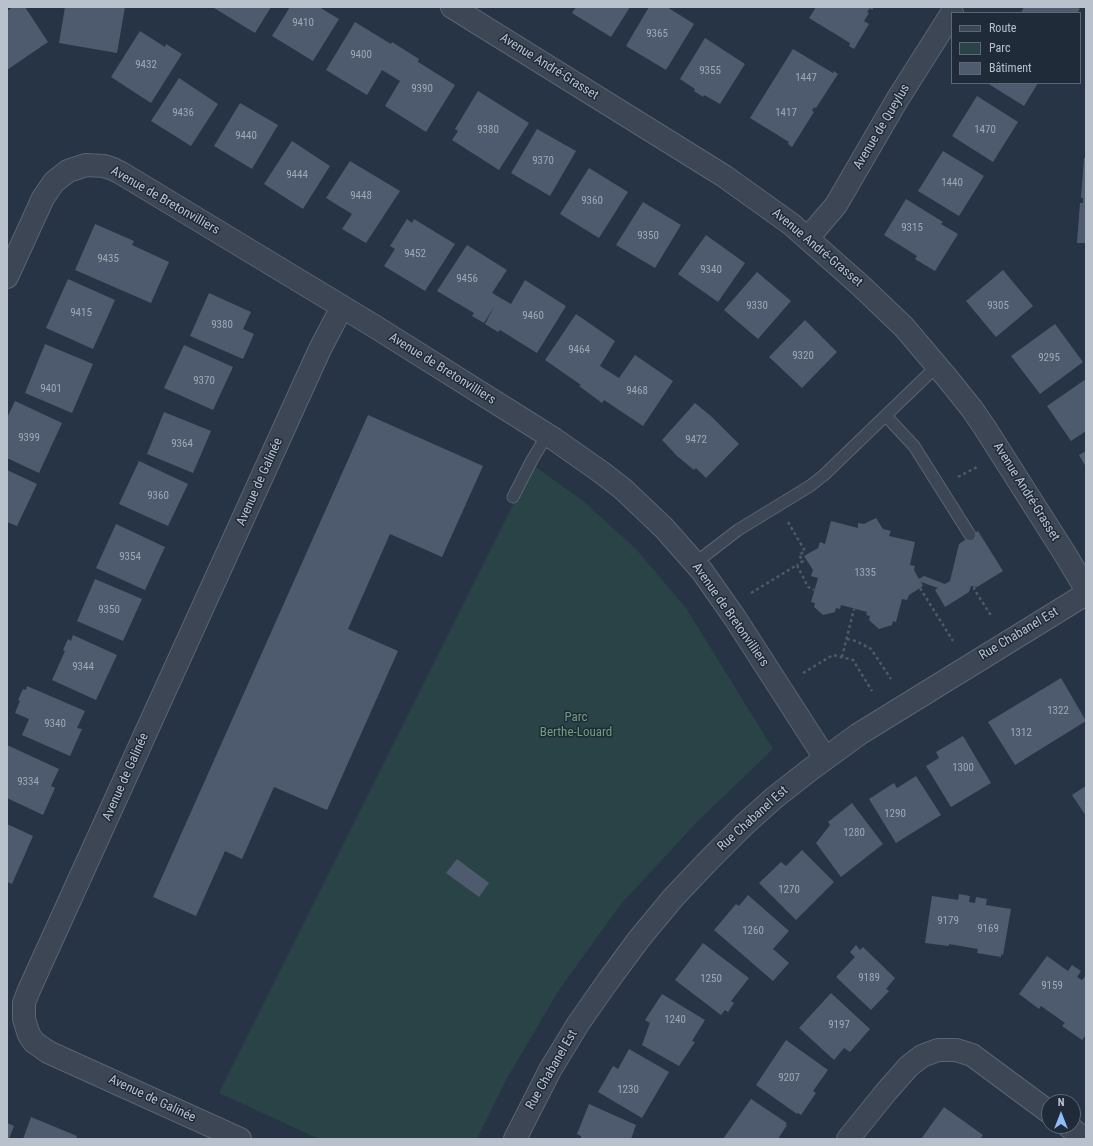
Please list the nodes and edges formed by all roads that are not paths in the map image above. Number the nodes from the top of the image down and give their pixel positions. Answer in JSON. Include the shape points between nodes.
{"nodes":[{"id":1,"x":452,"y":7,"type":"edge"},
{"id":2,"x":951,"y":15,"type":"edge"},
{"id":3,"x":808,"y":238,"type":"junction"},
{"id":4,"x":7,"y":278,"type":"edge"},
{"id":5,"x":342,"y":307,"type":"junction"},
{"id":6,"x":937,"y":366,"type":"junction"},
{"id":7,"x":886,"y":416,"type":"junction"},
{"id":8,"x":547,"y":435,"type":"junction"},
{"id":9,"x":513,"y":497,"type":"dead end"},
{"id":10,"x":970,"y":535,"type":"dead end"},
{"id":11,"x":695,"y":563,"type":"junction"},
{"id":12,"x":1086,"y":589,"type":"edge"},
{"id":13,"x":1086,"y":594,"type":"edge"},
{"id":14,"x":825,"y":758,"type":"junction"},
{"id":15,"x":1041,"y":1106,"type":"edge"},
{"id":16,"x":240,"y":1139,"type":"edge"},
{"id":17,"x":514,"y":1139,"type":"edge"},
{"id":18,"x":848,"y":1139,"type":"edge"}],
"edges":[{"from":1,"to":3,"type":"street","name":"Avenue André-Grasset","via":[[724,176]]},
{"from":2,"to":3,"type":"street","name":"Avenue de Queylus","via":[[897,100],[836,205]]},
{"from":3,"to":6,"type":"street","name":"Avenue André-Grasset","via":[[884,306]]},
{"from":4,"to":5,"type":"street","name":"Avenue de Bretonvilliers","via":[[43,198],[54,182],[77,167],[95,165],[121,173]]},
{"from":5,"to":8,"type":"street","name":"Avenue de Bretonvilliers"},
{"from":5,"to":16,"type":"street","name":"Avenue de Galinée","via":[[320,349],[24,1003],[24,1019],[29,1035],[48,1052]]},
{"from":6,"to":7,"type":"lane"},
{"from":6,"to":12,"type":"street","name":"Avenue André-Grasset","via":[[985,428]]},
{"from":7,"to":10,"type":"lane","via":[[914,446]]},
{"from":7,"to":11,"type":"lane","via":[[810,486],[738,530]]},
{"from":8,"to":9,"type":"lane"},
{"from":8,"to":11,"type":"street","name":"Avenue de Bretonvilliers","via":[[623,489],[664,528]]},
{"from":11,"to":14,"type":"street","name":"Avenue de Bretonvilliers","via":[[719,594]]},
{"from":13,"to":14,"type":"street","name":"Rue Chabanel Est","via":[[902,706]]},
{"from":14,"to":17,"type":"street","name":"Rue Chabanel Est","via":[[745,824],[656,918],[578,1024]]},
{"from":15,"to":18,"type":"street","via":[[972,1055],[956,1050],[938,1050],[922,1056],[908,1066]]}]}
